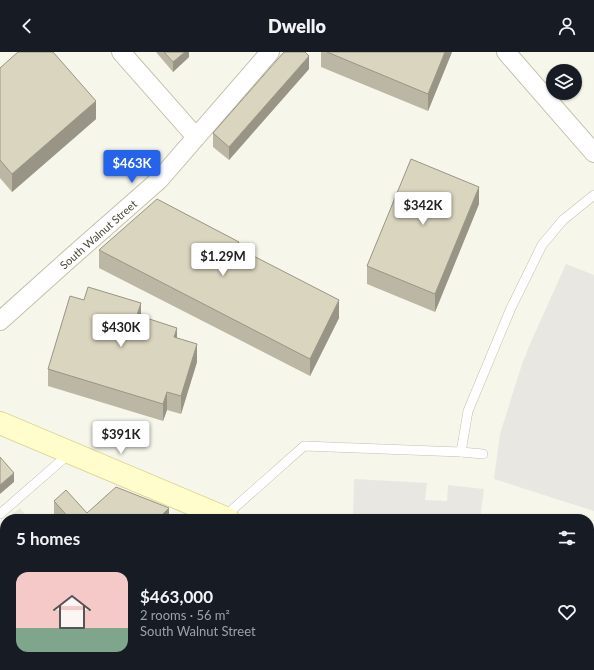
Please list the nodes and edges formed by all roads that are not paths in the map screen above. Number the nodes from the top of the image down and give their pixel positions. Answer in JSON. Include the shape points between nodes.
{"nodes":[{"id":1,"x":121,"y":52,"type":"edge"},
{"id":2,"x":270,"y":52,"type":"edge"},
{"id":3,"x":506,"y":52,"type":"edge"},
{"id":4,"x":196,"y":138,"type":"junction"},
{"id":5,"x":594,"y":153,"type":"edge"},
{"id":6,"x":594,"y":195,"type":"edge"},
{"id":7,"x":0,"y":321,"type":"edge"},
{"id":8,"x":0,"y":423,"type":"edge"},
{"id":9,"x":71,"y":452,"type":"junction"},
{"id":10,"x":461,"y":452,"type":"junction"},
{"id":11,"x":483,"y":454,"type":"dead end"},
{"id":12,"x":0,"y":514,"type":"edge"},
{"id":13,"x":216,"y":514,"type":"edge"},
{"id":14,"x":229,"y":514,"type":"edge"}],
"edges":[{"from":1,"to":4,"type":"street"},
{"from":2,"to":4,"type":"street","name":"South Walnut Street"},
{"from":3,"to":5,"type":"street"},
{"from":4,"to":7,"type":"street","name":"South Walnut Street","via":[[159,180]]},
{"from":6,"to":10,"type":"lane","via":[[563,220],[542,245],[511,308],[468,411]]},
{"from":8,"to":9,"type":"main road"},
{"from":9,"to":12,"type":"lane"},
{"from":9,"to":13,"type":"main road"},
{"from":10,"to":11,"type":"lane"},
{"from":10,"to":14,"type":"lane","via":[[304,446]]}]}
